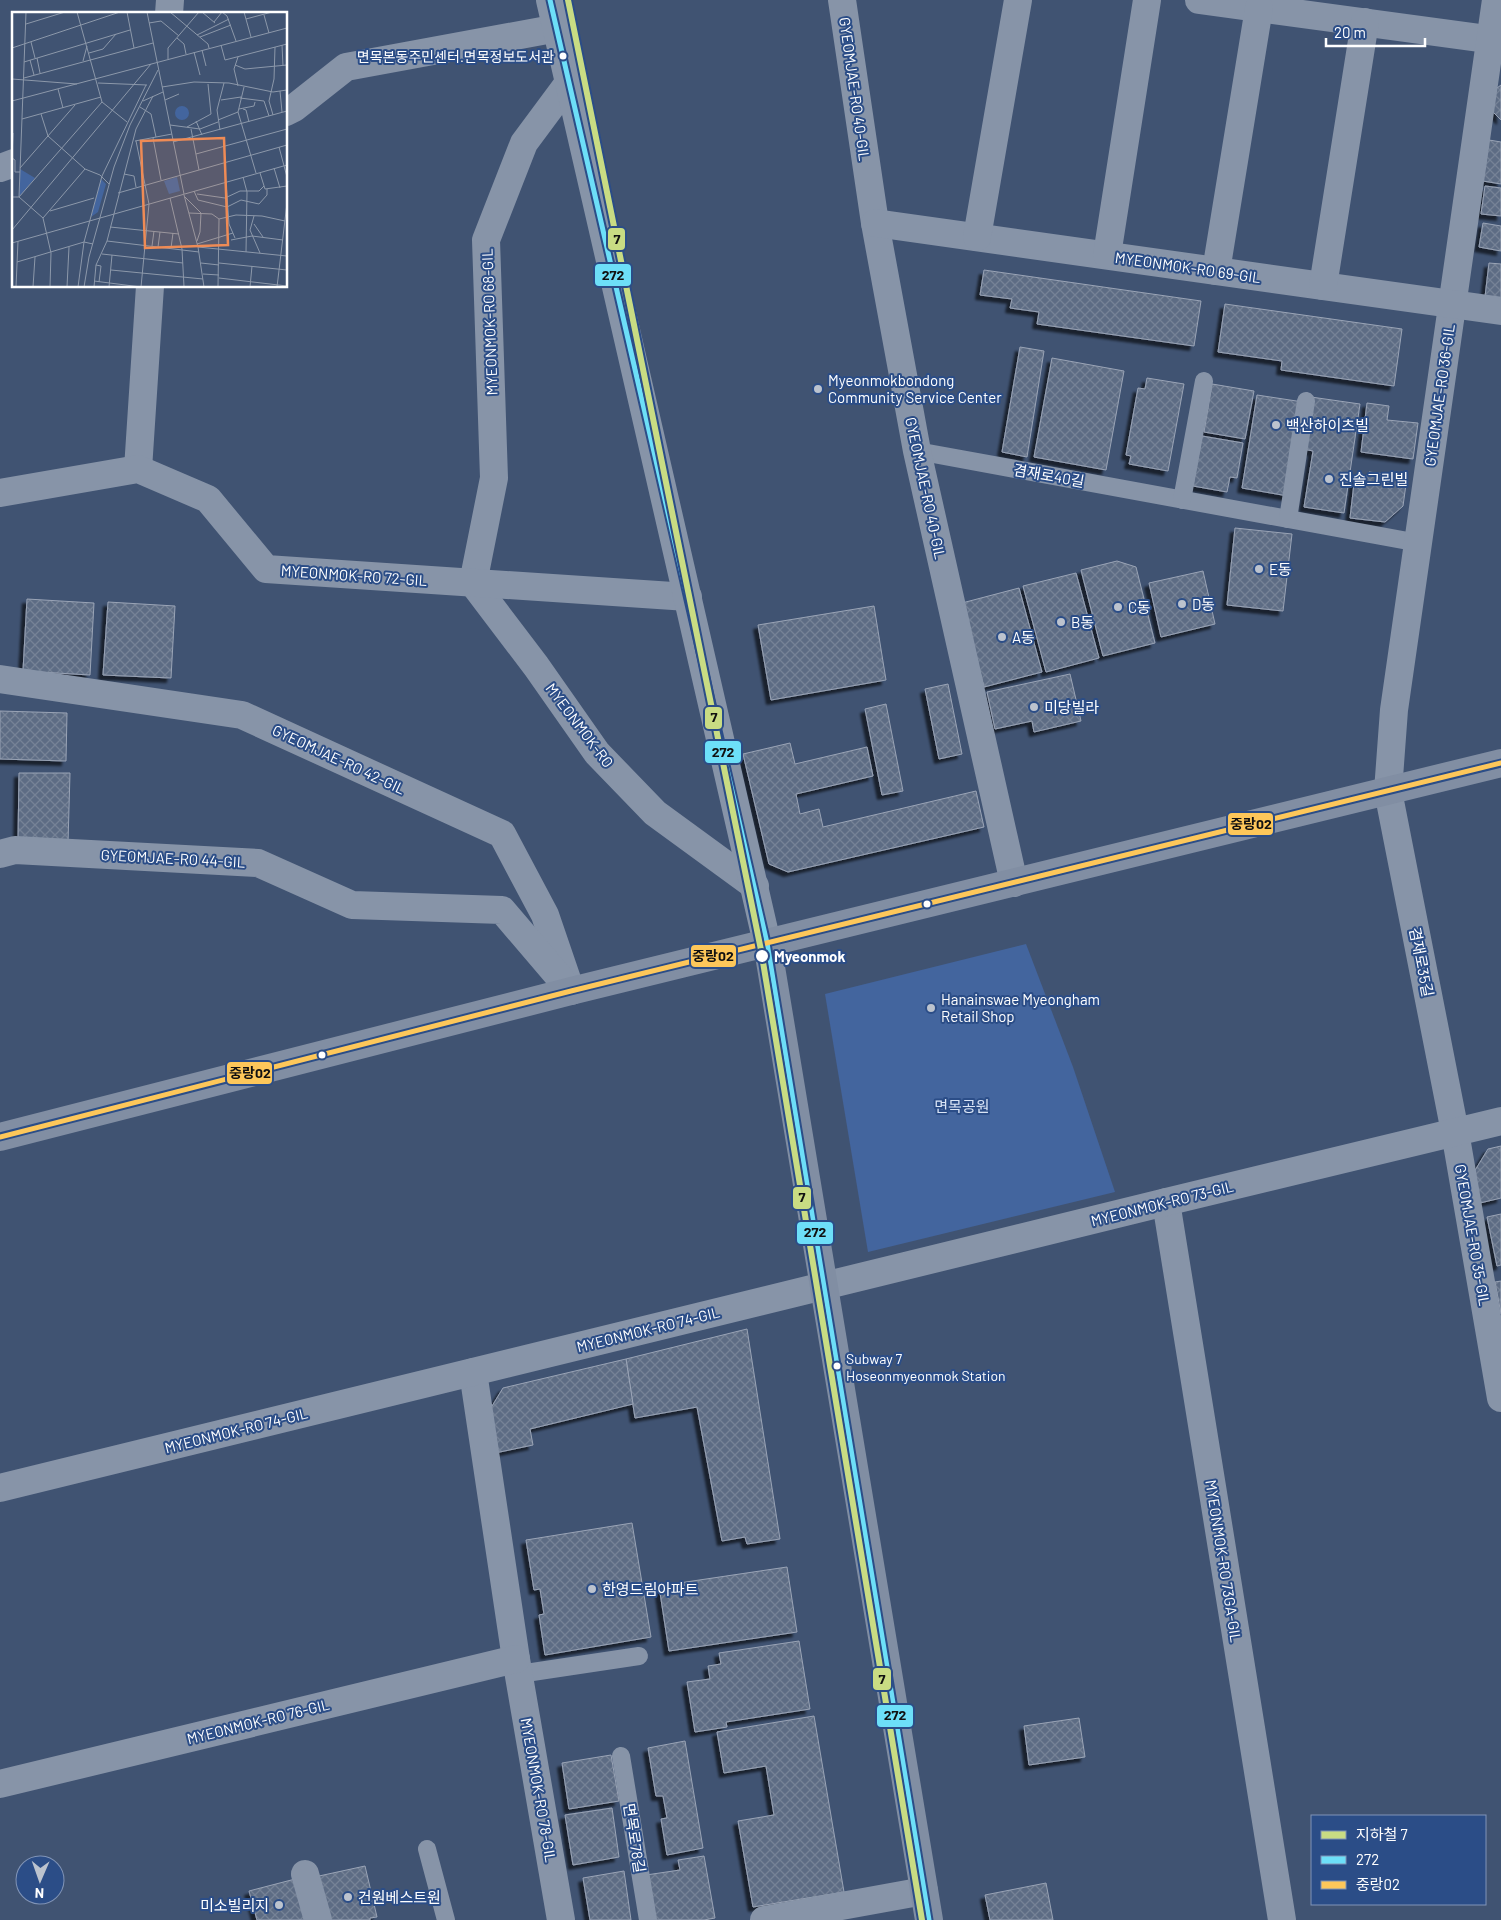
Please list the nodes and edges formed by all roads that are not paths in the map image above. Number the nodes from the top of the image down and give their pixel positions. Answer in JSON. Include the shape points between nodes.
{"nodes":[{"id":1,"x":550,"y":0,"type":"edge"},
{"id":2,"x":842,"y":0,"type":"edge"},
{"id":3,"x":1018,"y":0,"type":"edge"},
{"id":4,"x":1147,"y":0,"type":"edge"},
{"id":5,"x":1199,"y":0,"type":"edge"},
{"id":6,"x":1496,"y":0,"type":"edge"},
{"id":7,"x":1259,"y":8,"type":"junction"},
{"id":8,"x":1365,"y":22,"type":"junction"},
{"id":9,"x":558,"y":28,"type":"junction"},
{"id":10,"x":1496,"y":40,"type":"edge"},
{"id":11,"x":570,"y":80,"type":"junction"},
{"id":12,"x":288,"y":111,"type":"edge"},
{"id":13,"x":12,"y":164,"type":"edge"},
{"id":14,"x":0,"y":168,"type":"edge"},
{"id":15,"x":875,"y":223,"type":"junction"},
{"id":16,"x":977,"y":237,"type":"junction"},
{"id":17,"x":1107,"y":255,"type":"junction"},
{"id":18,"x":1216,"y":271,"type":"junction"},
{"id":19,"x":1323,"y":286,"type":"junction"},
{"id":20,"x":150,"y":288,"type":"edge"},
{"id":21,"x":1452,"y":304,"type":"junction"},
{"id":22,"x":1501,"y":311,"type":"edge"},
{"id":23,"x":1204,"y":381,"type":"dead end"},
{"id":24,"x":1306,"y":401,"type":"dead end"},
{"id":25,"x":917,"y":451,"type":"junction"},
{"id":26,"x":138,"y":469,"type":"junction"},
{"id":27,"x":0,"y":492,"type":"edge"},
{"id":28,"x":1182,"y":500,"type":"junction"},
{"id":29,"x":1288,"y":519,"type":"junction"},
{"id":30,"x":1419,"y":543,"type":"junction"},
{"id":31,"x":473,"y":583,"type":"junction"},
{"id":32,"x":688,"y":597,"type":"junction"},
{"id":33,"x":0,"y":679,"type":"edge"},
{"id":34,"x":1501,"y":763,"type":"edge"},
{"id":35,"x":1388,"y":791,"type":"junction"},
{"id":36,"x":0,"y":854,"type":"edge"},
{"id":37,"x":1014,"y":883,"type":"junction"},
{"id":38,"x":755,"y":886,"type":"junction"},
{"id":39,"x":768,"y":943,"type":"junction"},
{"id":40,"x":570,"y":990,"type":"junction"},
{"id":41,"x":1501,"y":1121,"type":"edge"},
{"id":42,"x":1455,"y":1132,"type":"junction"},
{"id":43,"x":0,"y":1137,"type":"edge"},
{"id":44,"x":1166,"y":1202,"type":"junction"},
{"id":45,"x":824,"y":1286,"type":"junction"},
{"id":46,"x":472,"y":1372,"type":"junction"},
{"id":47,"x":1500,"y":1386,"type":"edge"},
{"id":48,"x":0,"y":1488,"type":"edge"},
{"id":49,"x":639,"y":1656,"type":"dead end"},
{"id":50,"x":518,"y":1667,"type":"junction"},
{"id":51,"x":621,"y":1756,"type":"dead end"},
{"id":52,"x":0,"y":1784,"type":"edge"},
{"id":53,"x":427,"y":1849,"type":"dead end"},
{"id":54,"x":305,"y":1874,"type":"dead end"},
{"id":55,"x":924,"y":1891,"type":"junction"},
{"id":56,"x":318,"y":1920,"type":"edge"},
{"id":57,"x":446,"y":1920,"type":"edge"},
{"id":58,"x":561,"y":1920,"type":"edge"},
{"id":59,"x":648,"y":1920,"type":"edge"},
{"id":60,"x":764,"y":1920,"type":"edge"},
{"id":61,"x":929,"y":1920,"type":"edge"},
{"id":62,"x":1282,"y":1920,"type":"edge"}],
"edges":[{"from":1,"to":9,"type":"street"},
{"from":2,"to":15,"type":"street","name":"GYEOMJAE-RO 40-GIL"},
{"from":3,"to":16,"type":"street"},
{"from":4,"to":17,"type":"street"},
{"from":5,"to":7,"type":"street"},
{"from":6,"to":10,"type":"street","name":"GYEOMJAE-RO 36-GIL"},
{"from":7,"to":8,"type":"street"},
{"from":7,"to":18,"type":"street"},
{"from":8,"to":10,"type":"street"},
{"from":8,"to":19,"type":"street"},
{"from":9,"to":11,"type":"street"},
{"from":9,"to":12,"type":"street","via":[[346,67]]},
{"from":10,"to":21,"type":"street","name":"GYEOMJAE-RO 36-GIL"},
{"from":11,"to":31,"type":"street","name":"MYEONMOK-RO 68-GIL","via":[[524,144],[486,240],[494,478]]},
{"from":11,"to":32,"type":"street"},
{"from":13,"to":14,"type":"street"},
{"from":15,"to":16,"type":"street","name":"MYEONMOK-RO 69-GIL"},
{"from":15,"to":25,"type":"street","name":"GYEOMJAE-RO 40-GIL"},
{"from":16,"to":17,"type":"street","name":"MYEONMOK-RO 69-GIL"},
{"from":17,"to":18,"type":"street","name":"MYEONMOK-RO 69-GIL"},
{"from":18,"to":19,"type":"street","name":"MYEONMOK-RO 69-GIL"},
{"from":19,"to":21,"type":"street","name":"MYEONMOK-RO 69-GIL"},
{"from":20,"to":26,"type":"street"},
{"from":21,"to":22,"type":"street","name":"MYEONMOK-RO 69-GIL"},
{"from":21,"to":30,"type":"street","name":"GYEOMJAE-RO 36-GIL"},
{"from":23,"to":28,"type":"lane"},
{"from":24,"to":29,"type":"lane"},
{"from":25,"to":28,"type":"lane","name":"겸재로40길"},
{"from":25,"to":37,"type":"street","name":"GYEOMJAE-RO 40-GIL"},
{"from":26,"to":27,"type":"street"},
{"from":26,"to":31,"type":"street","name":"MYEONMOK-RO 72-GIL","via":[[208,499],[266,569]]},
{"from":28,"to":29,"type":"lane","name":"겸재로40길"},
{"from":29,"to":30,"type":"lane","name":"겸재로40길"},
{"from":30,"to":35,"type":"street","name":"GYEOMJAE-RO 36-GIL","via":[[1394,710]]},
{"from":31,"to":32,"type":"street","name":"MYEONMOK-RO 72-GIL"},
{"from":31,"to":38,"type":"street","name":"MYEONMOK-RO","via":[[597,753],[655,813]]},
{"from":32,"to":38,"type":"street"},
{"from":33,"to":40,"type":"street","name":"GYEOMJAE-RO 42-GIL","via":[[242,715],[502,834],[545,915]]},
{"from":34,"to":35,"type":"main road"},
{"from":35,"to":37,"type":"main road"},
{"from":35,"to":42,"type":"street","name":"겸재로35길"},
{"from":36,"to":40,"type":"street","name":"GYEOMJAE-RO 44-GIL","via":[[16,850],[258,863],[352,905],[502,910]]},
{"from":37,"to":39,"type":"main road"},
{"from":38,"to":39,"type":"street"},
{"from":39,"to":40,"type":"main road"},
{"from":39,"to":45,"type":"main road"},
{"from":40,"to":43,"type":"main road"},
{"from":41,"to":42,"type":"street","name":"MYEONMOK-RO 73-GIL"},
{"from":42,"to":44,"type":"street","name":"MYEONMOK-RO 73-GIL"},
{"from":42,"to":47,"type":"street","name":"GYEOMJAE-RO 35-GIL"},
{"from":44,"to":45,"type":"street","name":"MYEONMOK-RO 73-GIL"},
{"from":44,"to":62,"type":"street","name":"MYEONMOK-RO 73GA-GIL"},
{"from":45,"to":46,"type":"street","name":"MYEONMOK-RO 74-GIL"},
{"from":45,"to":55,"type":"main road"},
{"from":46,"to":48,"type":"street","name":"MYEONMOK-RO 74-GIL"},
{"from":46,"to":50,"type":"street"},
{"from":49,"to":50,"type":"lane"},
{"from":50,"to":52,"type":"street","name":"MYEONMOK-RO 76-GIL"},
{"from":50,"to":58,"type":"street","name":"MYEONMOK-RO 78-GIL"},
{"from":51,"to":59,"type":"lane","name":"면목로78길"},
{"from":53,"to":57,"type":"lane"},
{"from":54,"to":56,"type":"street"},
{"from":55,"to":60,"type":"street"},
{"from":55,"to":61,"type":"main road"}]}
